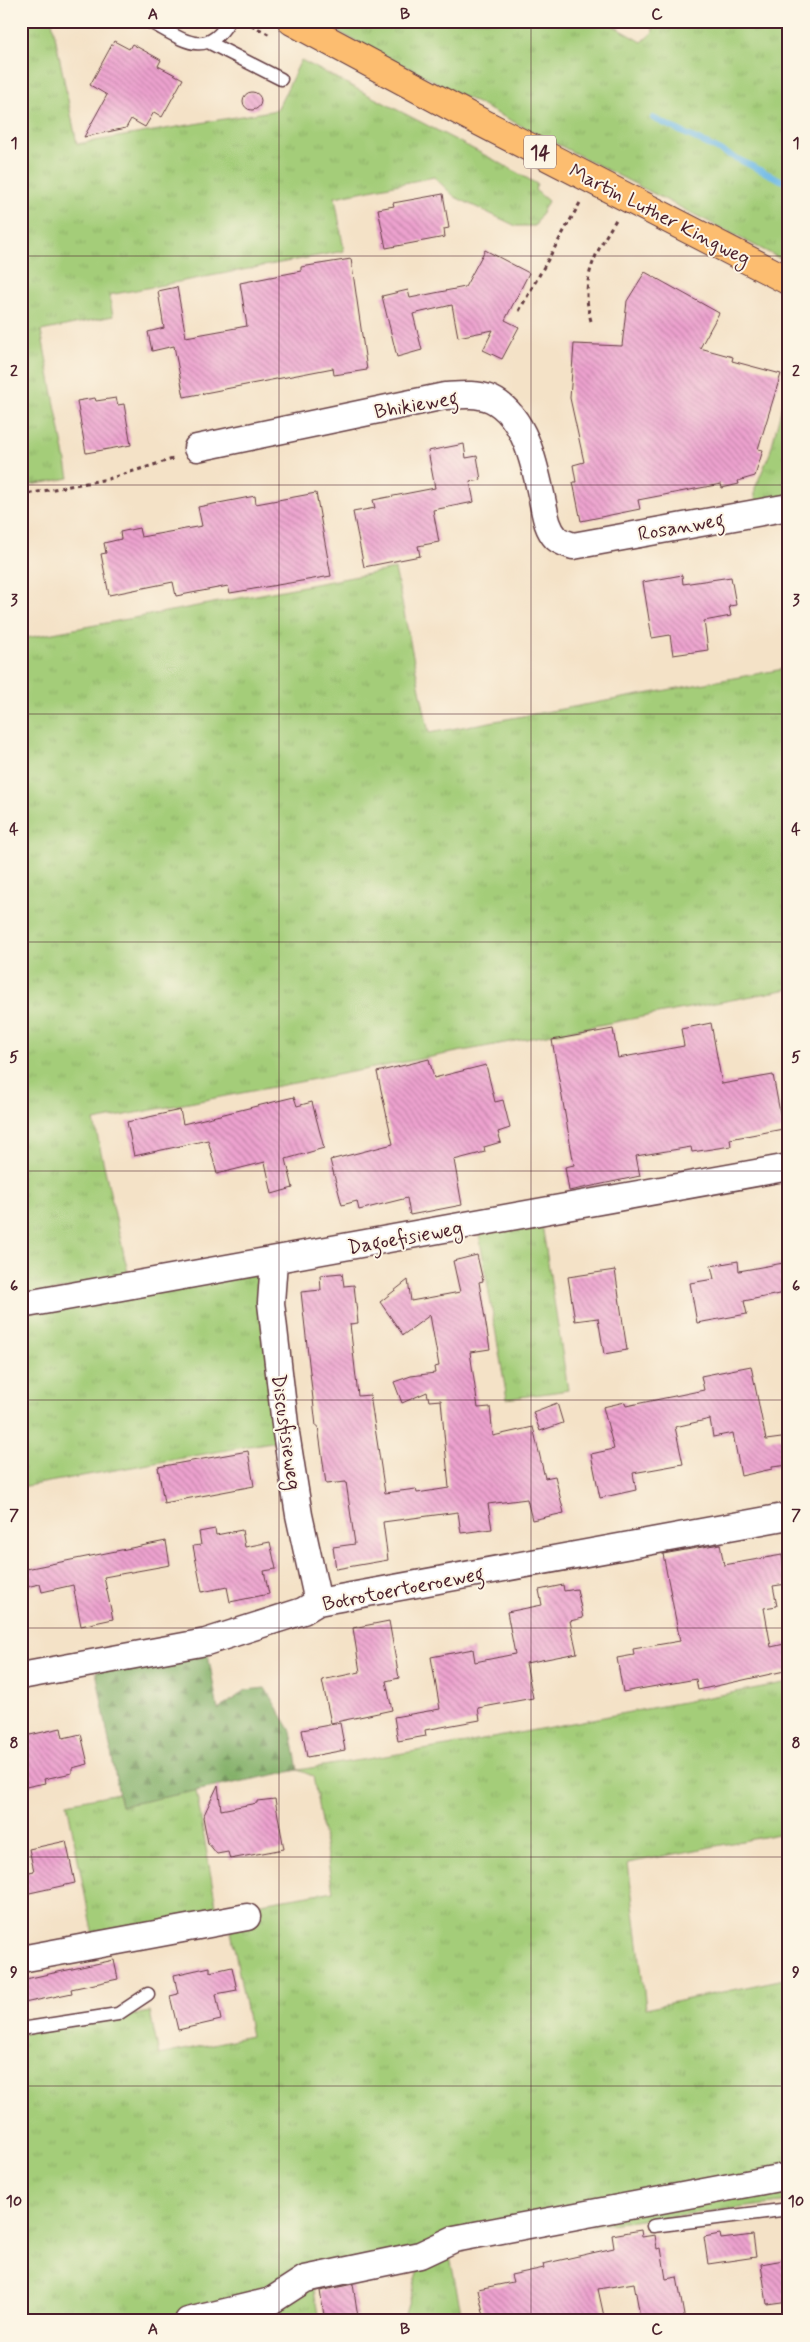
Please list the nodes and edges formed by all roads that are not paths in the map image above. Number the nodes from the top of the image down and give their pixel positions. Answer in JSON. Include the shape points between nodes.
{"nodes":[{"id":1,"x":148,"y":21,"type":"edge"},
{"id":2,"x":229,"y":21,"type":"edge"},
{"id":3,"x":292,"y":21,"type":"edge"},
{"id":4,"x":210,"y":42,"type":"junction"},
{"id":5,"x":281,"y":79,"type":"dead end"},
{"id":6,"x":789,"y":281,"type":"edge"},
{"id":7,"x":197,"y":448,"type":"road end"},
{"id":8,"x":789,"y":506,"type":"edge"},
{"id":9,"x":573,"y":546,"type":"joint"},
{"id":10,"x":789,"y":1167,"type":"edge"},
{"id":11,"x":274,"y":1261,"type":"junction"},
{"id":12,"x":21,"y":1306,"type":"edge"},
{"id":13,"x":789,"y":1516,"type":"edge"},
{"id":14,"x":318,"y":1602,"type":"junction"},
{"id":15,"x":21,"y":1676,"type":"edge"},
{"id":16,"x":247,"y":1916,"type":"dead end"},
{"id":17,"x":21,"y":1959,"type":"edge"},
{"id":18,"x":148,"y":1994,"type":"dead end"},
{"id":19,"x":21,"y":2029,"type":"edge"},
{"id":20,"x":789,"y":2176,"type":"edge"},
{"id":21,"x":789,"y":2209,"type":"edge"},
{"id":22,"x":652,"y":2226,"type":"dead end"},
{"id":23,"x":789,"y":2319,"type":"edge"},
{"id":24,"x":188,"y":2321,"type":"edge"},
{"id":25,"x":780,"y":2321,"type":"edge"}],
"edges":[{"from":1,"to":4,"type":"lane","via":[[195,45]]},
{"from":2,"to":4,"type":"lane"},
{"from":3,"to":6,"type":"main road","name":"Martin Luther Kingweg","number":"14"},
{"from":4,"to":5,"type":"lane"},
{"from":7,"to":9,"type":"street","name":"Bhikieweg","via":[[446,396],[491,399],[506,409],[519,428],[532,460],[547,523],[556,539]]},
{"from":8,"to":9,"type":"street","name":"Rosanweg"},
{"from":10,"to":11,"type":"street","name":"Dagoefisieweg"},
{"from":11,"to":12,"type":"street","name":"Dagoefisieweg"},
{"from":11,"to":14,"type":"street","name":"Discusfisieweg","via":[[271,1304],[286,1433],[299,1516]]},
{"from":13,"to":14,"type":"street","name":"Botrotoertoeroeweg"},
{"from":14,"to":15,"type":"street","name":"Botrotoertoeroeweg","via":[[302,1611],[206,1642]]},
{"from":16,"to":17,"type":"street"},
{"from":18,"to":19,"type":"lane","via":[[118,2014]]},
{"from":20,"to":24,"type":"street","via":[[454,2240],[420,2255],[305,2279],[271,2300]]},
{"from":21,"to":22,"type":"lane"},
{"from":23,"to":25,"type":"lane"}]}
